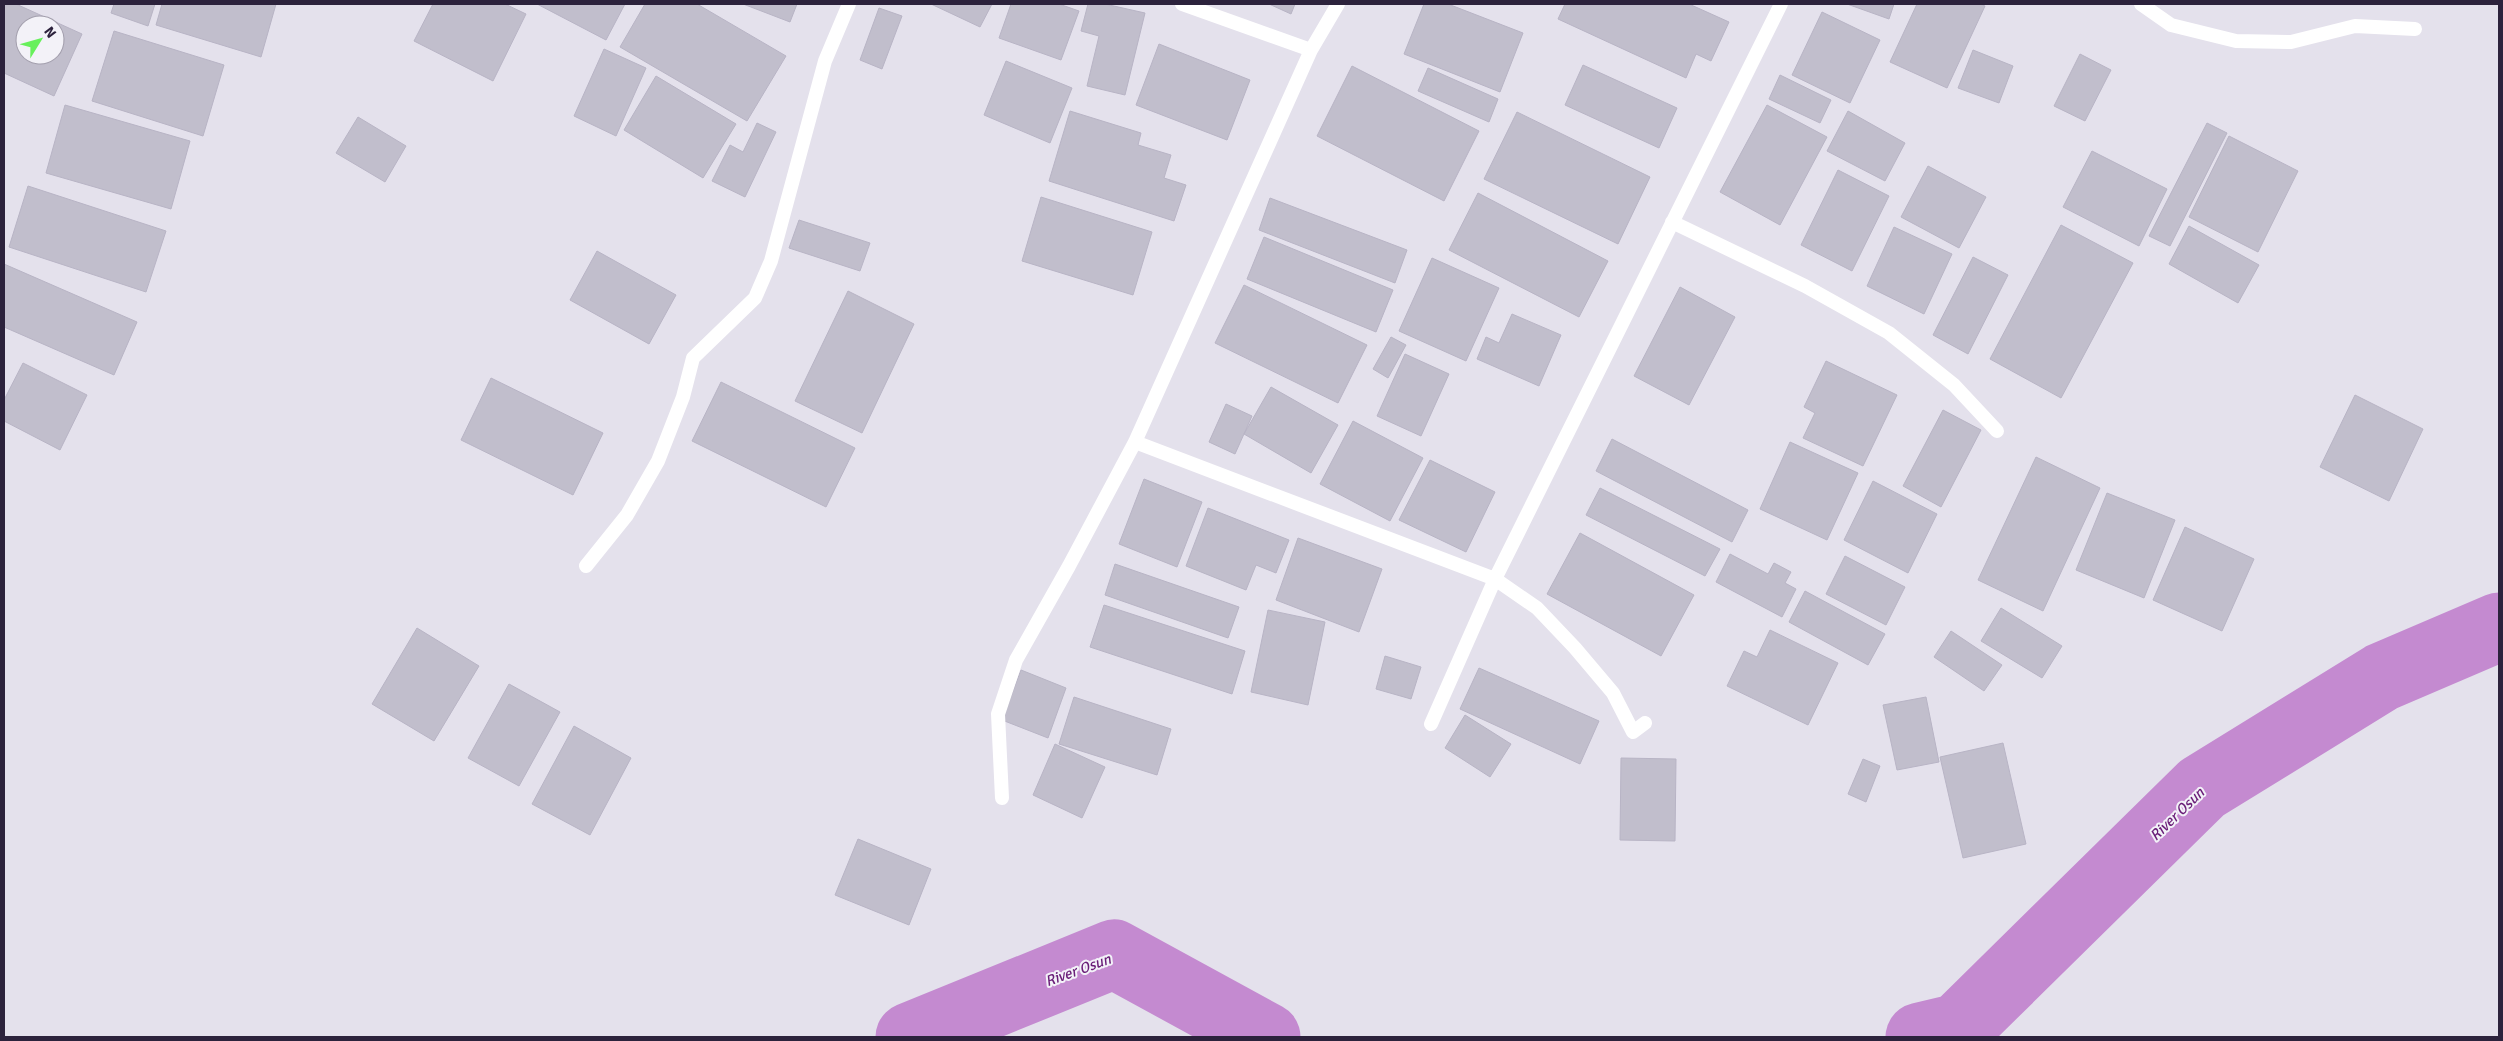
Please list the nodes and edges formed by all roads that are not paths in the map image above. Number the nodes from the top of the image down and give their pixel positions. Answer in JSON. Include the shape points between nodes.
{"nodes":[{"id":1,"x":848,"y":4,"type":"edge"},
{"id":2,"x":1182,"y":4,"type":"edge"},
{"id":3,"x":1338,"y":4,"type":"edge"},
{"id":4,"x":1780,"y":4,"type":"edge"},
{"id":5,"x":2141,"y":4,"type":"edge"},
{"id":6,"x":2415,"y":29,"type":"dead end"},
{"id":7,"x":1311,"y":50,"type":"junction"},
{"id":8,"x":1672,"y":222,"type":"junction"},
{"id":9,"x":1997,"y":430,"type":"dead end"},
{"id":10,"x":1135,"y":442,"type":"junction"},
{"id":11,"x":586,"y":566,"type":"dead end"},
{"id":12,"x":1496,"y":579,"type":"junction"},
{"id":13,"x":1646,"y":723,"type":"dead end"},
{"id":14,"x":1431,"y":724,"type":"dead end"},
{"id":15,"x":1002,"y":798,"type":"dead end"}],
"edges":[{"from":1,"to":11,"type":"street","via":[[825,61],[771,261],[755,298],[693,358],[683,397],[658,462],[627,514]]},
{"from":2,"to":7,"type":"street"},
{"from":3,"to":7,"type":"street"},
{"from":4,"to":8,"type":"street"},
{"from":5,"to":6,"type":"street","via":[[2171,25],[2236,41],[2291,42],[2355,26]]},
{"from":7,"to":10,"type":"street"},
{"from":8,"to":9,"type":"street","via":[[1805,286],[1889,333],[1954,385]]},
{"from":8,"to":12,"type":"street"},
{"from":10,"to":12,"type":"street"},
{"from":10,"to":15,"type":"street","via":[[1016,660],[998,714]]},
{"from":12,"to":13,"type":"street","via":[[1537,608],[1574,648],[1613,692],[1633,732]]},
{"from":12,"to":14,"type":"street"}]}
